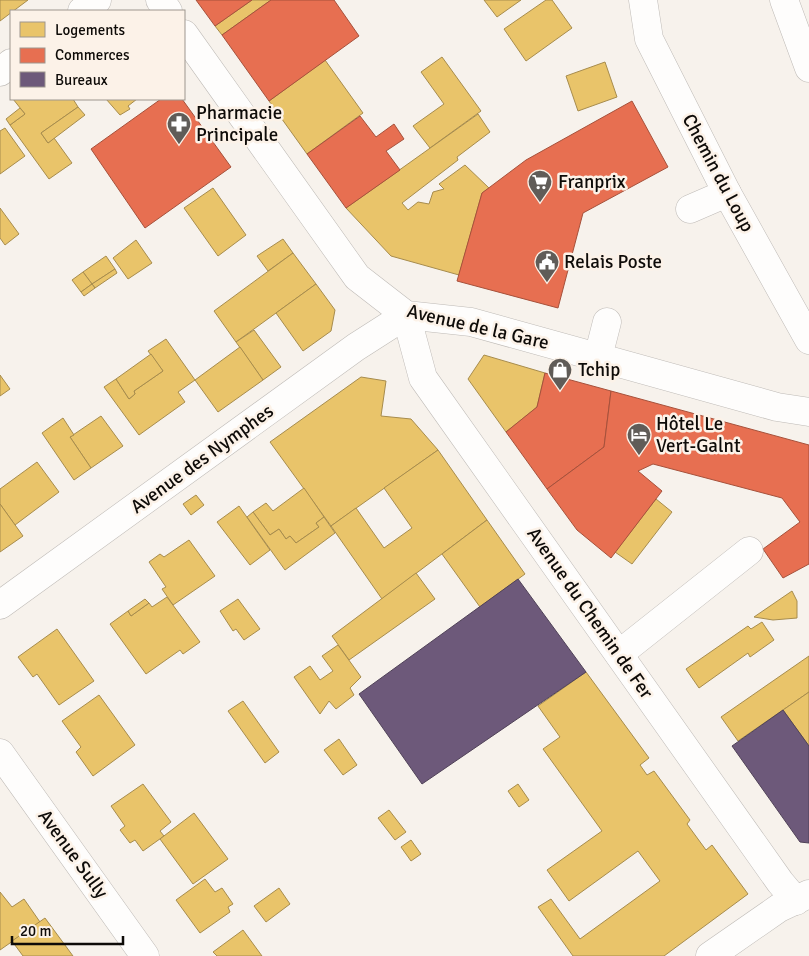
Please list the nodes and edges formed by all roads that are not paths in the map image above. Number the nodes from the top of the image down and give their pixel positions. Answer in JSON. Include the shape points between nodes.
{"nodes":[{"id":1,"x":97,"y":0,"type":"edge"},
{"id":2,"x":643,"y":0,"type":"edge"},
{"id":3,"x":784,"y":0,"type":"edge"},
{"id":4,"x":83,"y":10,"type":"edge"},
{"id":5,"x":185,"y":35,"type":"edge"},
{"id":6,"x":10,"y":64,"type":"edge"},
{"id":7,"x":809,"y":68,"type":"edge"},
{"id":8,"x":0,"y":72,"type":"edge"},
{"id":9,"x":727,"y":193,"type":"junction"},
{"id":10,"x":690,"y":209,"type":"dead end"},
{"id":11,"x":406,"y":315,"type":"junction"},
{"id":12,"x":607,"y":322,"type":"dead end"},
{"id":13,"x":809,"y":340,"type":"edge"},
{"id":14,"x":598,"y":357,"type":"junction"},
{"id":15,"x":809,"y":412,"type":"edge"},
{"id":16,"x":749,"y":551,"type":"dead end"},
{"id":17,"x":0,"y":605,"type":"edge"},
{"id":18,"x":619,"y":654,"type":"junction"},
{"id":19,"x":0,"y":753,"type":"edge"},
{"id":20,"x":803,"y":897,"type":"edge"},
{"id":21,"x":145,"y":956,"type":"edge"},
{"id":22,"x":710,"y":956,"type":"edge"}],
"edges":[{"from":1,"to":4,"type":"street"},
{"from":2,"to":9,"type":"street","name":"Chemin du Loup","via":[[649,39]]},
{"from":3,"to":7,"type":"street"},
{"from":5,"to":11,"type":"street","name":"Avenue de la Gare","via":[[357,277]]},
{"from":6,"to":8,"type":"street"},
{"from":9,"to":10,"type":"street"},
{"from":9,"to":13,"type":"street","name":"Chemin du Loup"},
{"from":11,"to":14,"type":"street","name":"Avenue de la Gare","via":[[471,322]]},
{"from":11,"to":17,"type":"street","name":"Avenue des Nymphes","via":[[356,347]]},
{"from":11,"to":18,"type":"street","name":"Avenue du Chemin de Fer","via":[[423,378]]},
{"from":12,"to":14,"type":"street"},
{"from":14,"to":15,"type":"street","name":"Avenue de la Gare"},
{"from":16,"to":18,"type":"street"},
{"from":18,"to":20,"type":"street","name":"Avenue du Chemin de Fer"},
{"from":19,"to":21,"type":"street","name":"Avenue Sully"},
{"from":20,"to":22,"type":"street","via":[[779,908]]}]}
